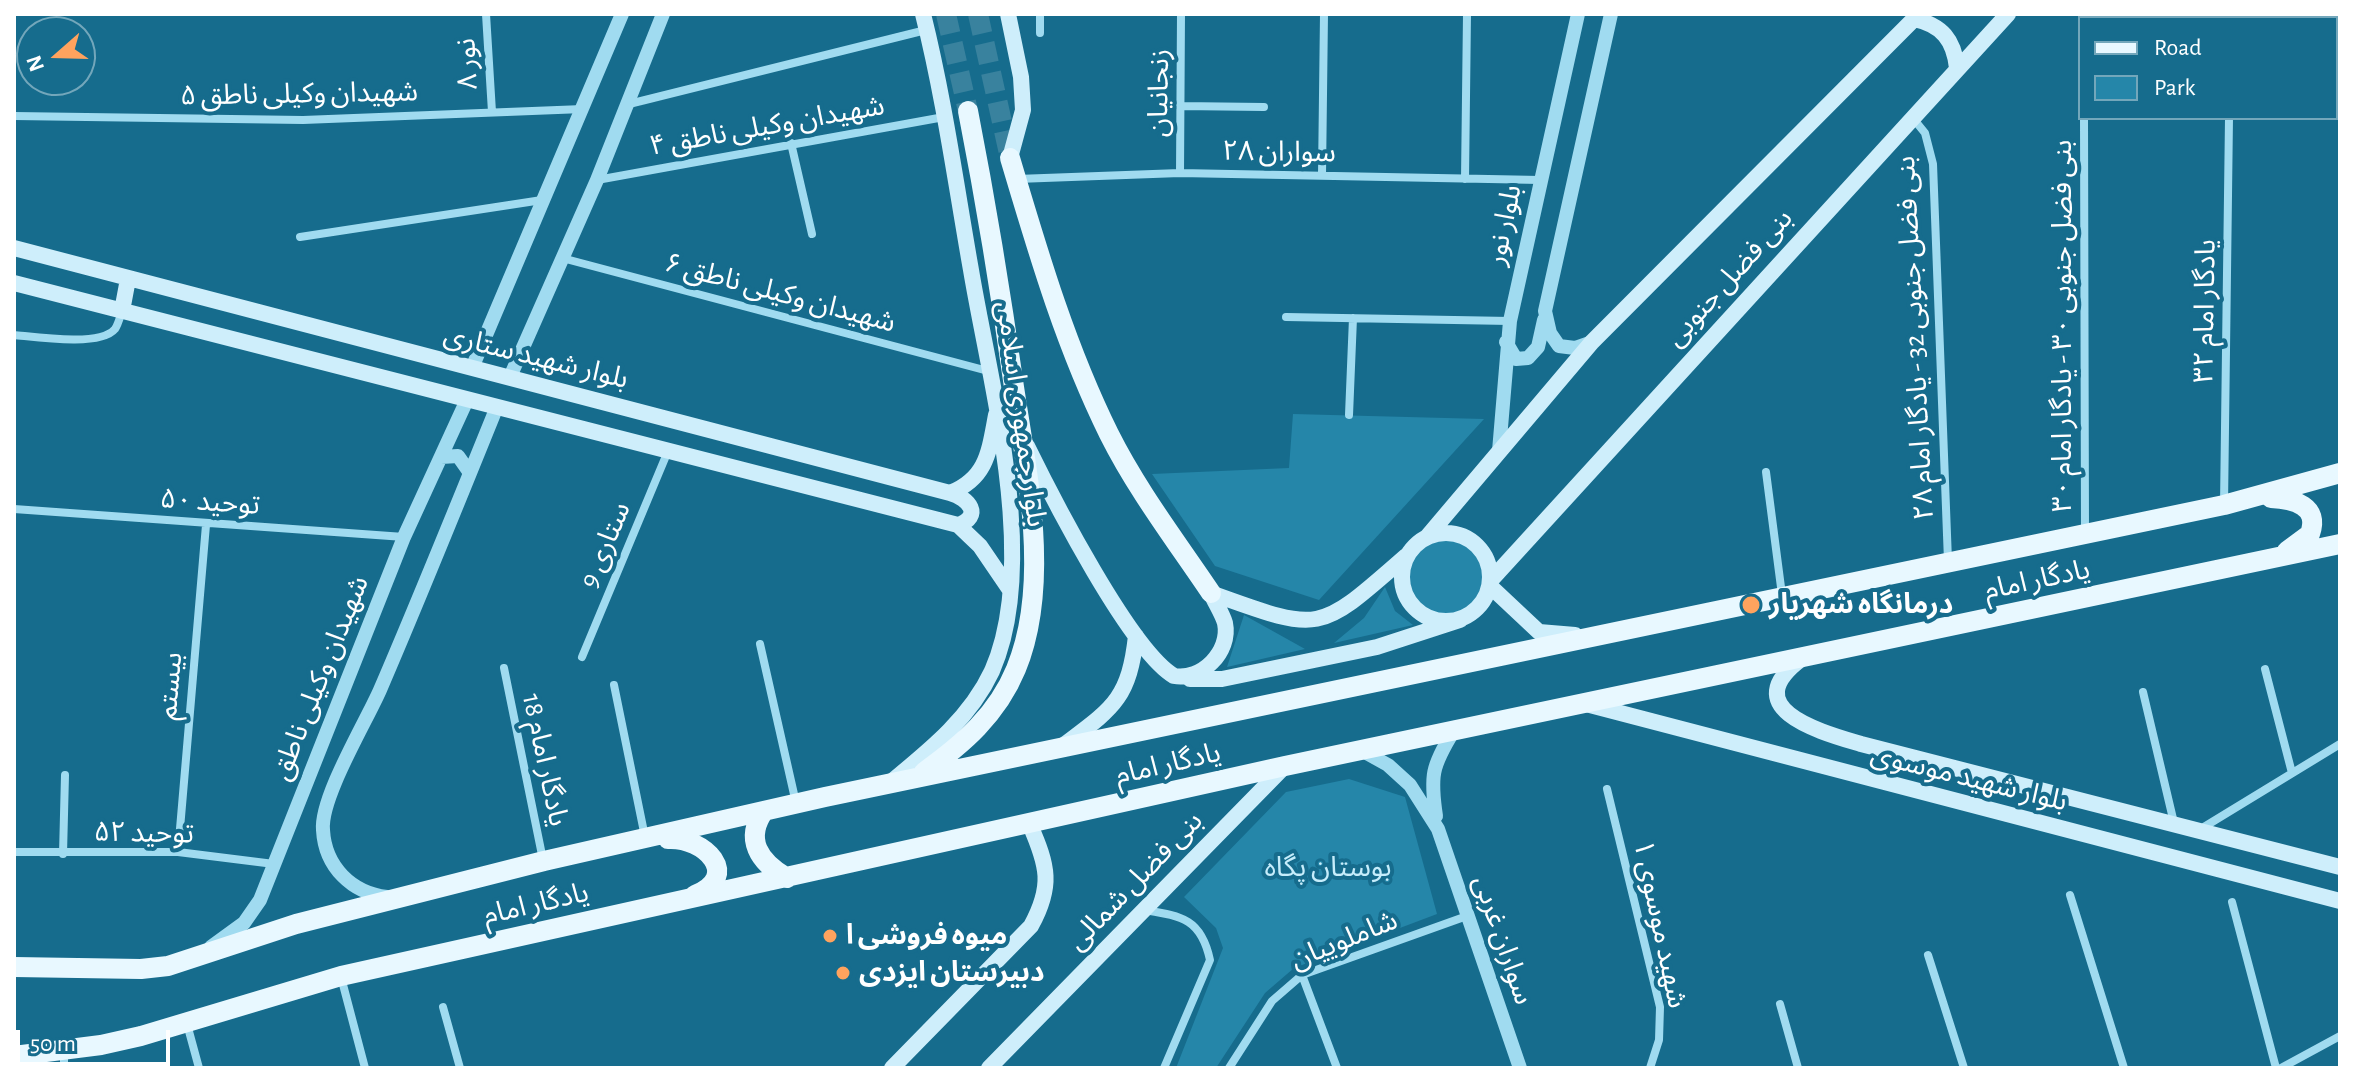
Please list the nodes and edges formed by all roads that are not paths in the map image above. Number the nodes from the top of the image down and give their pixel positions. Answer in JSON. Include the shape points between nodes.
{"nodes":[{"id":1,"x":486,"y":14,"type":"edge"},
{"id":2,"x":622,"y":14,"type":"edge"},
{"id":3,"x":663,"y":14,"type":"edge"},
{"id":4,"x":1008,"y":14,"type":"edge"},
{"id":5,"x":1040,"y":14,"type":"edge"},
{"id":6,"x":1181,"y":14,"type":"edge"},
{"id":7,"x":1324,"y":14,"type":"edge"},
{"id":8,"x":1467,"y":14,"type":"edge"},
{"id":9,"x":1578,"y":14,"type":"edge"},
{"id":10,"x":1611,"y":14,"type":"edge"},
{"id":11,"x":2003,"y":15,"type":"edge"},
{"id":12,"x":1916,"y":16,"type":"edge"},
{"id":13,"x":925,"y":22,"type":"edge"},
{"id":14,"x":1040,"y":33,"type":"dead end"},
{"id":15,"x":1957,"y":68,"type":"junction"},
{"id":16,"x":629,"y":104,"type":"junction"},
{"id":17,"x":1180,"y":106,"type":"junction"},
{"id":18,"x":1264,"y":107,"type":"dead end"},
{"id":19,"x":584,"y":109,"type":"junction"},
{"id":20,"x":968,"y":111,"type":"tunnel mouth"},
{"id":21,"x":492,"y":112,"type":"junction"},
{"id":22,"x":14,"y":116,"type":"edge"},
{"id":23,"x":1912,"y":116,"type":"junction"},
{"id":24,"x":944,"y":117,"type":"junction"},
{"id":25,"x":2084,"y":120,"type":"edge"},
{"id":26,"x":2229,"y":120,"type":"edge"},
{"id":27,"x":791,"y":143,"type":"junction"},
{"id":28,"x":1010,"y":158,"type":"joint"},
{"id":29,"x":1180,"y":173,"type":"junction"},
{"id":30,"x":1322,"y":175,"type":"junction"},
{"id":31,"x":1017,"y":179,"type":"junction"},
{"id":32,"x":1465,"y":179,"type":"junction"},
{"id":33,"x":597,"y":180,"type":"junction"},
{"id":34,"x":1540,"y":180,"type":"junction"},
{"id":35,"x":543,"y":200,"type":"junction"},
{"id":36,"x":812,"y":234,"type":"dead end"},
{"id":37,"x":300,"y":237,"type":"dead end"},
{"id":38,"x":14,"y":248,"type":"edge"},
{"id":39,"x":562,"y":258,"type":"junction"},
{"id":40,"x":128,"y":279,"type":"junction"},
{"id":41,"x":14,"y":283,"type":"edge"},
{"id":42,"x":122,"y":311,"type":"junction"},
{"id":43,"x":1545,"y":311,"type":"junction"},
{"id":44,"x":1286,"y":317,"type":"dead end"},
{"id":45,"x":1353,"y":318,"type":"junction"},
{"id":46,"x":1510,"y":321,"type":"junction"},
{"id":47,"x":14,"y":335,"type":"edge"},
{"id":48,"x":1506,"y":342,"type":"junction"},
{"id":49,"x":1592,"y":342,"type":"junction"},
{"id":50,"x":472,"y":368,"type":"junction"},
{"id":51,"x":988,"y":371,"type":"junction"},
{"id":52,"x":510,"y":377,"type":"junction"},
{"id":53,"x":466,"y":402,"type":"junction"},
{"id":54,"x":496,"y":409,"type":"junction"},
{"id":55,"x":996,"y":415,"type":"junction"},
{"id":56,"x":1349,"y":415,"type":"dead end"},
{"id":57,"x":1023,"y":438,"type":"junction"},
{"id":58,"x":668,"y":450,"type":"junction"},
{"id":59,"x":1499,"y":451,"type":"junction"},
{"id":60,"x":441,"y":457,"type":"junction"},
{"id":61,"x":1766,"y":472,"type":"dead end"},
{"id":62,"x":470,"y":473,"type":"junction"},
{"id":63,"x":2340,"y":473,"type":"edge"},
{"id":64,"x":950,"y":493,"type":"junction"},
{"id":65,"x":2252,"y":498,"type":"junction"},
{"id":66,"x":2224,"y":505,"type":"junction"},
{"id":67,"x":14,"y":509,"type":"edge"},
{"id":68,"x":206,"y":525,"type":"junction"},
{"id":69,"x":958,"y":525,"type":"junction"},
{"id":70,"x":2085,"y":533,"type":"junction"},
{"id":71,"x":404,"y":537,"type":"junction"},
{"id":72,"x":1427,"y":537,"type":"junction"},
{"id":73,"x":2340,"y":544,"type":"edge"},
{"id":74,"x":1407,"y":555,"type":"junction"},
{"id":75,"x":2261,"y":561,"type":"junction"},
{"id":76,"x":1948,"y":562,"type":"junction"},
{"id":77,"x":1490,"y":583,"type":"junction"},
{"id":78,"x":1010,"y":590,"type":"junction"},
{"id":79,"x":1211,"y":593,"type":"junction"},
{"id":80,"x":1782,"y":595,"type":"junction"},
{"id":81,"x":1460,"y":620,"type":"junction"},
{"id":82,"x":1136,"y":636,"type":"junction"},
{"id":83,"x":1584,"y":636,"type":"junction"},
{"id":84,"x":760,"y":644,"type":"dead end"},
{"id":85,"x":582,"y":657,"type":"dead end"},
{"id":86,"x":1802,"y":659,"type":"junction"},
{"id":87,"x":504,"y":668,"type":"dead end"},
{"id":88,"x":2265,"y":669,"type":"dead end"},
{"id":89,"x":1184,"y":678,"type":"junction"},
{"id":90,"x":614,"y":685,"type":"dead end"},
{"id":91,"x":2143,"y":692,"type":"dead end"},
{"id":92,"x":1586,"y":704,"type":"junction"},
{"id":93,"x":1453,"y":732,"type":"junction"},
{"id":94,"x":2340,"y":744,"type":"edge"},
{"id":95,"x":1059,"y":749,"type":"junction"},
{"id":96,"x":1361,"y":750,"type":"junction"},
{"id":97,"x":1285,"y":766,"type":"junction"},
{"id":98,"x":2292,"y":773,"type":"junction"},
{"id":99,"x":65,"y":775,"type":"dead end"},
{"id":100,"x":918,"y":777,"type":"junction"},
{"id":101,"x":889,"y":784,"type":"junction"},
{"id":102,"x":1607,"y":789,"type":"dead end"},
{"id":103,"x":796,"y":803,"type":"junction"},
{"id":104,"x":764,"y":811,"type":"junction"},
{"id":105,"x":2174,"y":824,"type":"junction"},
{"id":106,"x":1030,"y":825,"type":"junction"},
{"id":107,"x":1438,"y":829,"type":"junction"},
{"id":108,"x":2199,"y":831,"type":"junction"},
{"id":109,"x":646,"y":840,"type":"junction"},
{"id":110,"x":14,"y":852,"type":"edge"},
{"id":111,"x":178,"y":852,"type":"junction"},
{"id":112,"x":63,"y":854,"type":"junction"},
{"id":113,"x":544,"y":861,"type":"junction"},
{"id":114,"x":274,"y":864,"type":"junction"},
{"id":115,"x":2340,"y":867,"type":"edge"},
{"id":116,"x":787,"y":878,"type":"junction"},
{"id":117,"x":2070,"y":895,"type":"dead end"},
{"id":118,"x":396,"y":899,"type":"junction"},
{"id":119,"x":680,"y":901,"type":"junction"},
{"id":120,"x":2340,"y":901,"type":"edge"},
{"id":121,"x":2232,"y":902,"type":"dead end"},
{"id":122,"x":1143,"y":910,"type":"junction"},
{"id":123,"x":1467,"y":916,"type":"junction"},
{"id":124,"x":1928,"y":955,"type":"dead end"},
{"id":125,"x":199,"y":956,"type":"junction"},
{"id":126,"x":14,"y":967,"type":"edge"},
{"id":127,"x":1302,"y":975,"type":"junction"},
{"id":128,"x":341,"y":976,"type":"junction"},
{"id":129,"x":1780,"y":1004,"type":"dead end"},
{"id":130,"x":443,"y":1007,"type":"dead end"},
{"id":131,"x":187,"y":1024,"type":"junction"},
{"id":132,"x":2340,"y":1036,"type":"edge"},
{"id":133,"x":14,"y":1056,"type":"edge"},
{"id":134,"x":64,"y":1059,"type":"edge"},
{"id":135,"x":199,"y":1068,"type":"edge"},
{"id":136,"x":365,"y":1068,"type":"edge"},
{"id":137,"x":460,"y":1068,"type":"edge"},
{"id":138,"x":892,"y":1068,"type":"edge"},
{"id":139,"x":989,"y":1068,"type":"edge"},
{"id":140,"x":1164,"y":1068,"type":"edge"},
{"id":141,"x":1229,"y":1068,"type":"edge"},
{"id":142,"x":1337,"y":1068,"type":"edge"},
{"id":143,"x":1520,"y":1068,"type":"edge"},
{"id":144,"x":1650,"y":1068,"type":"edge"},
{"id":145,"x":1798,"y":1068,"type":"edge"},
{"id":146,"x":1964,"y":1068,"type":"edge"},
{"id":147,"x":2124,"y":1068,"type":"edge"},
{"id":148,"x":2279,"y":1068,"type":"edge"}],
"edges":[{"from":1,"to":21,"type":"street","name":"نور ۸"},
{"from":2,"to":19,"type":"street"},
{"from":3,"to":16,"type":"street"},
{"from":4,"to":28,"type":"main road","name":"بلوار جمهوری اسلامی","via":[[1023,110]]},
{"from":5,"to":14,"type":"street"},
{"from":6,"to":17,"type":"street","name":"زنجانیان"},
{"from":7,"to":30,"type":"street"},
{"from":8,"to":32,"type":"street"},
{"from":9,"to":34,"type":"street","name":"بلوار نور"},
{"from":10,"to":43,"type":"street","name":"بلوار نور"},
{"from":11,"to":15,"type":"main road","name":"بنی فضل جنوبی"},
{"from":12,"to":15,"type":"main road","via":[[1946,34]]},
{"from":12,"to":49,"type":"main road","name":"بنی فضل جنوبی"},
{"from":13,"to":16,"type":"street"},
{"from":13,"to":24,"type":"main road","name":"بلوار جمهوری اسلامی"},
{"from":15,"to":23,"type":"main road","name":"بنی فضل جنوبی"},
{"from":16,"to":33,"type":"street"},
{"from":17,"to":18,"type":"street"},
{"from":17,"to":29,"type":"street","name":"زنجانیان"},
{"from":19,"to":21,"type":"street","name":"شهیدان وکیلی ناطق ۵"},
{"from":19,"to":35,"type":"street"},
{"from":20,"to":57,"type":"main road","name":"بلوار جمهوری اسلامی"},
{"from":21,"to":22,"type":"street","name":"شهیدان وکیلی ناطق ۵","via":[[303,120]]},
{"from":23,"to":76,"type":"street","name":"بنی فضل جنوبی 32 - یادگار امام ۲۸","via":[[1925,133],[1933,164]]},
{"from":23,"to":77,"type":"main road","name":"بنی فضل جنوبی"},
{"from":24,"to":27,"type":"street","name":"شهیدان وکیلی ناطق ۴"},
{"from":24,"to":51,"type":"main road","name":"بلوار جمهوری اسلامی"},
{"from":25,"to":70,"type":"street","name":"بنی فضل جنوبی ۳۰ - یادگار امام ۳۰"},
{"from":26,"to":66,"type":"street","name":"یادگار امام ۳۲"},
{"from":27,"to":33,"type":"street","name":"شهیدان وکیلی ناطق ۴"},
{"from":27,"to":36,"type":"street"},
{"from":28,"to":31,"type":"main road","name":"بلوار جمهوری اسلامی"},
{"from":29,"to":30,"type":"street","name":"سواران ۲۸"},
{"from":29,"to":31,"type":"street","name":"سواران ۲۸"},
{"from":30,"to":32,"type":"street","name":"سواران ۲۸"},
{"from":31,"to":79,"type":"main road","name":"بلوار جمهوری اسلامی","via":[[1053,302],[1109,434]]},
{"from":32,"to":34,"type":"street","name":"سواران ۲۸"},
{"from":33,"to":39,"type":"street"},
{"from":34,"to":46,"type":"street","name":"بلوار نور"},
{"from":35,"to":37,"type":"street"},
{"from":35,"to":50,"type":"street"},
{"from":38,"to":40,"type":"main road","name":"بلوار شهید ستاری"},
{"from":39,"to":51,"type":"street","name":"شهیدان وکیلی ناطق ۶"},
{"from":39,"to":52,"type":"street"},
{"from":40,"to":42,"type":"main road"},
{"from":40,"to":50,"type":"main road","name":"بلوار شهید ستاری"},
{"from":41,"to":42,"type":"main road"},
{"from":42,"to":47,"type":"street","via":[[116,329],[106,336],[75,340]]},
{"from":42,"to":53,"type":"main road"},
{"from":43,"to":48,"type":"street","name":"بلوار نور","via":[[1542,338],[1528,358],[1516,359]]},
{"from":43,"to":49,"type":"street","via":[[1559,346]]},
{"from":44,"to":45,"type":"street"},
{"from":45,"to":46,"type":"street"},
{"from":45,"to":56,"type":"street"},
{"from":46,"to":48,"type":"street","name":"بلوار نور"},
{"from":48,"to":59,"type":"street","name":"بلوار نور"},
{"from":49,"to":59,"type":"main road","name":"بنی فضل جنوبی"},
{"from":50,"to":52,"type":"main road","name":"بلوار شهید ستاری"},
{"from":51,"to":55,"type":"main road","name":"بلوار جمهوری اسلامی"},
{"from":52,"to":64,"type":"main road","name":"بلوار شهید ستاری"},
{"from":53,"to":54,"type":"main road"},
{"from":53,"to":60,"type":"street","name":"شهیدان وکیلی ناطق"},
{"from":54,"to":58,"type":"main road"},
{"from":54,"to":62,"type":"street","name":"شهیدان وکیلی ناطق"},
{"from":55,"to":64,"type":"main road","via":[[990,450],[977,478]]},
{"from":55,"to":78,"type":"main road","name":"بلوار جمهوری اسلامی","via":[[1008,488]]},
{"from":57,"to":82,"type":"main road","name":"بلوار جمهوری اسلامی"},
{"from":57,"to":100,"type":"main road","name":"بلوار جمهوری اسلامی","via":[[1033,505],[1034,567],[1017,667],[1003,698],[981,725]]},
{"from":58,"to":69,"type":"main road"},
{"from":58,"to":85,"type":"street","name":"ستاری 9"},
{"from":59,"to":72,"type":"main road","name":"بنی فضل جنوبی"},
{"from":60,"to":62,"type":"street","via":[[458,456]]},
{"from":60,"to":71,"type":"street","name":"شهیدان وکیلی ناطق"},
{"from":61,"to":80,"type":"street"},
{"from":62,"to":118,"type":"street","name":"شهیدان وکیلی ناطق","via":[[324,810],[325,845],[340,875],[369,895]]},
{"from":63,"to":65,"type":"main road","name":"یادگار امام"},
{"from":64,"to":69,"type":"main road","via":[[971,503],[967,522]]},
{"from":65,"to":66,"type":"main road","name":"یادگار امام"},
{"from":65,"to":75,"type":"main road","via":[[2290,499],[2309,510],[2312,518],[2310,534],[2302,542]]},
{"from":66,"to":70,"type":"main road","name":"یادگار امام"},
{"from":67,"to":68,"type":"street","name":"توحید ۵۰"},
{"from":68,"to":71,"type":"street","name":"توحید ۵۰"},
{"from":68,"to":111,"type":"street","name":"بیستم"},
{"from":69,"to":78,"type":"main road","via":[[980,546]]},
{"from":70,"to":76,"type":"main road","name":"یادگار امام"},
{"from":71,"to":114,"type":"street","name":"شهیدان وکیلی ناطق"},
{"from":72,"to":74,"type":"main road"},
{"from":72,"to":77,"type":"main road","via":[[1457,534],[1471,540],[1482,551]]},
{"from":73,"to":75,"type":"main road","name":"یادگار امام"},
{"from":74,"to":79,"type":"main road","via":[[1349,605],[1307,623]]},
{"from":74,"to":81,"type":"main road","via":[[1402,585],[1408,599],[1430,618]]},
{"from":75,"to":86,"type":"main road","name":"یادگار امام"},
{"from":76,"to":80,"type":"main road","name":"یادگار امام"},
{"from":77,"to":81,"type":"main road","via":[[1481,605]]},
{"from":77,"to":83,"type":"main road","via":[[1539,632]]},
{"from":78,"to":101,"type":"main road","name":"بلوار جمهوری اسلامی","via":[[992,670],[969,710]]},
{"from":79,"to":89,"type":"main road","via":[[1225,623],[1219,653],[1206,669]]},
{"from":80,"to":83,"type":"main road","name":"یادگار امام"},
{"from":81,"to":89,"type":"main road","via":[[1377,647],[1222,679]]},
{"from":82,"to":89,"type":"main road","name":"بلوار جمهوری اسلامی","via":[[1166,671]]},
{"from":82,"to":95,"type":"main road","via":[[1123,694]]},
{"from":83,"to":95,"type":"main road","name":"یادگار امام"},
{"from":84,"to":103,"type":"street"},
{"from":86,"to":92,"type":"main road","name":"یادگار امام"},
{"from":86,"to":105,"type":"main road","name":"بلوار شهید موسوی","via":[[1783,673],[1779,686],[1779,701],[1799,724]]},
{"from":87,"to":113,"type":"street","name":"یادگار امام 18"},
{"from":88,"to":98,"type":"street"},
{"from":90,"to":109,"type":"street"},
{"from":91,"to":105,"type":"street"},
{"from":92,"to":93,"type":"main road","name":"یادگار امام"},
{"from":92,"to":120,"type":"main road","name":"بلوار شهید موسوی"},
{"from":93,"to":96,"type":"main road","name":"یادگار امام"},
{"from":93,"to":107,"type":"street","via":[[1434,764],[1431,781]]},
{"from":94,"to":98,"type":"street"},
{"from":95,"to":100,"type":"main road","name":"یادگار امام"},
{"from":96,"to":97,"type":"main road","name":"یادگار امام"},
{"from":96,"to":107,"type":"street","via":[[1410,785]]},
{"from":97,"to":106,"type":"main road","name":"یادگار امام"},
{"from":97,"to":122,"type":"main road","name":"بنی فضل شمالی"},
{"from":98,"to":108,"type":"street"},
{"from":99,"to":112,"type":"street"},
{"from":100,"to":101,"type":"main road","name":"یادگار امام"},
{"from":101,"to":103,"type":"main road","name":"یادگار امام"},
{"from":102,"to":144,"type":"street","name":"شهید موسوی ۱","via":[[1660,1007],[1659,1040]]},
{"from":103,"to":104,"type":"main road","name":"یادگار امام"},
{"from":104,"to":109,"type":"main road","name":"یادگار امام"},
{"from":104,"to":116,"type":"main road","via":[[754,825],[753,840],[768,868]]},
{"from":105,"to":108,"type":"main road","name":"بلوار شهید موسوی"},
{"from":106,"to":116,"type":"main road","name":"یادگار امام"},
{"from":106,"to":138,"type":"main road","name":"بنی فضل شمالی","via":[[1047,877],[1045,900],[1031,926]]},
{"from":107,"to":123,"type":"street","name":"سواران غربی"},
{"from":108,"to":115,"type":"main road","name":"بلوار شهید موسوی"},
{"from":109,"to":113,"type":"main road","name":"یادگار امام"},
{"from":109,"to":119,"type":"main road","via":[[684,838],[709,852],[717,872],[713,882]]},
{"from":110,"to":112,"type":"street","name":"توحید ۵۲"},
{"from":111,"to":112,"type":"street","name":"توحید ۵۲"},
{"from":111,"to":114,"type":"street","name":"توحید ۵۲"},
{"from":113,"to":118,"type":"main road","name":"یادگار امام"},
{"from":114,"to":125,"type":"street","name":"شهیدان وکیلی ناطق","via":[[244,923]]},
{"from":116,"to":119,"type":"main road","name":"یادگار امام"},
{"from":117,"to":147,"type":"street"},
{"from":118,"to":125,"type":"main road","name":"یادگار امام"},
{"from":119,"to":128,"type":"main road","name":"یادگار امام"},
{"from":121,"to":148,"type":"street"},
{"from":122,"to":139,"type":"main road","name":"بنی فضل شمالی"},
{"from":122,"to":140,"type":"street","via":[[1183,916],[1206,942],[1210,960]]},
{"from":123,"to":127,"type":"street","name":"شاملوییان"},
{"from":123,"to":143,"type":"street","name":"سواران غربی"},
{"from":124,"to":146,"type":"street"},
{"from":125,"to":126,"type":"main road","name":"یادگار امام","via":[[141,969]]},
{"from":127,"to":141,"type":"street","name":"شاملوییان","via":[[1272,1001]]},
{"from":127,"to":142,"type":"street"},
{"from":128,"to":131,"type":"main road","name":"یادگار امام"},
{"from":128,"to":136,"type":"street"},
{"from":129,"to":145,"type":"street"},
{"from":130,"to":137,"type":"street"},
{"from":131,"to":134,"type":"main road","name":"یادگار امام"},
{"from":131,"to":135,"type":"street"},
{"from":132,"to":148,"type":"street"},
{"from":133,"to":134,"type":"main road","name":"یادگار امام"}]}
